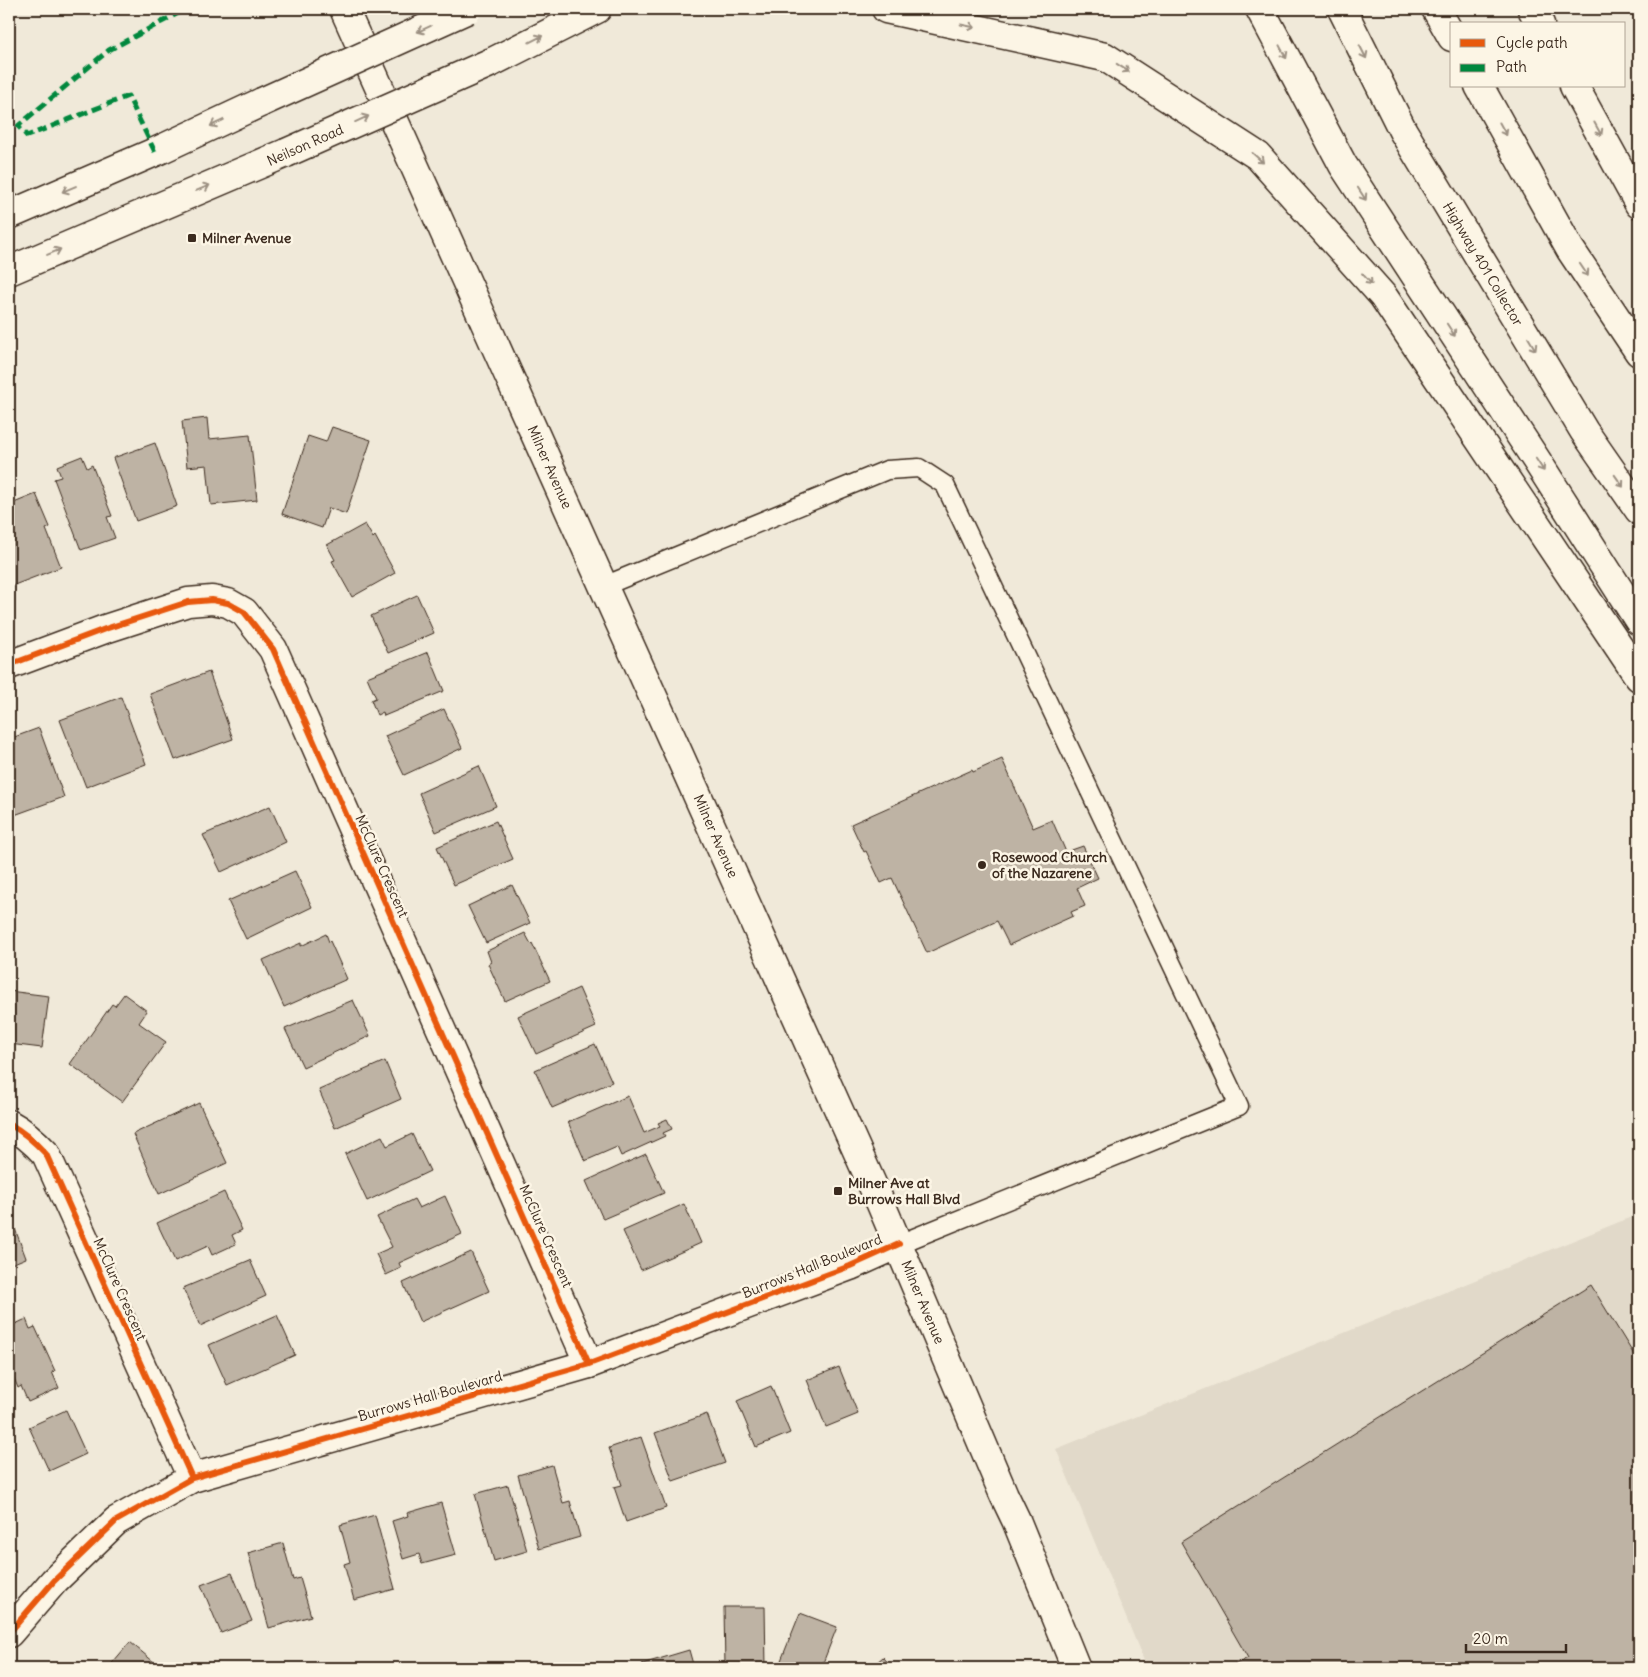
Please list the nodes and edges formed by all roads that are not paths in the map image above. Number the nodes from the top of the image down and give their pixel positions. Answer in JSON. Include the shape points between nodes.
{"nodes":[{"id":1,"x":344,"y":9,"type":"edge"},
{"id":2,"x":468,"y":9,"type":"edge"},
{"id":3,"x":597,"y":9,"type":"edge"},
{"id":4,"x":886,"y":9,"type":"edge"},
{"id":5,"x":1260,"y":9,"type":"edge"},
{"id":6,"x":1342,"y":9,"type":"edge"},
{"id":7,"x":1436,"y":9,"type":"edge"},
{"id":8,"x":1532,"y":9,"type":"edge"},
{"id":9,"x":1539,"y":22,"type":"edge"},
{"id":10,"x":1450,"y":33,"type":"edge"},
{"id":11,"x":1480,"y":88,"type":"edge"},
{"id":12,"x":1575,"y":88,"type":"edge"},
{"id":13,"x":1639,"y":204,"type":"edge"},
{"id":14,"x":9,"y":215,"type":"edge"},
{"id":15,"x":9,"y":271,"type":"edge"},
{"id":16,"x":1639,"y":352,"type":"edge"},
{"id":17,"x":1639,"y":510,"type":"edge"},
{"id":18,"x":604,"y":586,"type":"junction"},
{"id":19,"x":1639,"y":621,"type":"edge"},
{"id":20,"x":9,"y":665,"type":"edge"},
{"id":21,"x":1639,"y":677,"type":"edge"},
{"id":22,"x":9,"y":1124,"type":"edge"},
{"id":23,"x":899,"y":1244,"type":"junction"},
{"id":24,"x":589,"y":1364,"type":"junction"},
{"id":25,"x":192,"y":1478,"type":"junction"},
{"id":26,"x":9,"y":1633,"type":"edge"},
{"id":27,"x":1076,"y":1668,"type":"edge"}],
"edges":[{"from":1,"to":18,"type":"main road","name":"Milner Avenue"},
{"from":2,"to":14,"type":"main road","one_way":true,"bridge":true},
{"from":15,"to":3,"type":"main road","name":"Neilson Road","one_way":true,"bridge":true,"via":[[286,154],[492,62]]},
{"from":4,"to":21,"type":"main road","one_way":true,"via":[[1105,57],[1258,156],[1383,296]]},
{"from":5,"to":19,"type":"main road","one_way":true,"via":[[1343,165]]},
{"from":6,"to":17,"type":"main road","name":"Highway 401 Collector","one_way":true,"via":[[1403,131],[1584,431]]},
{"from":7,"to":10,"type":"main road"},
{"from":8,"to":9,"type":"main road"},
{"from":11,"to":16,"type":"main road","one_way":true,"via":[[1570,250]]},
{"from":12,"to":13,"type":"main road","one_way":true},
{"from":18,"to":23,"type":"main road","name":"Milner Avenue"},
{"from":18,"to":23,"type":"lane","via":[[887,470],[919,468],[945,485],[1239,1106]]},
{"from":20,"to":24,"type":"main road","name":"McClure Crescent","via":[[188,602],[212,600],[228,603],[244,612],[255,625],[273,649]]},
{"from":22,"to":25,"type":"main road","name":"McClure Crescent","via":[[28,1136],[46,1154]]},
{"from":23,"to":24,"type":"main road","name":"Burrows Hall Boulevard","via":[[850,1266]]},
{"from":23,"to":27,"type":"main road","name":"Milner Avenue"},
{"from":24,"to":25,"type":"main road","name":"Burrows Hall Boulevard"},
{"from":25,"to":26,"type":"main road","name":"Burrows Hall Boulevard","via":[[116,1521],[54,1580]]}]}
